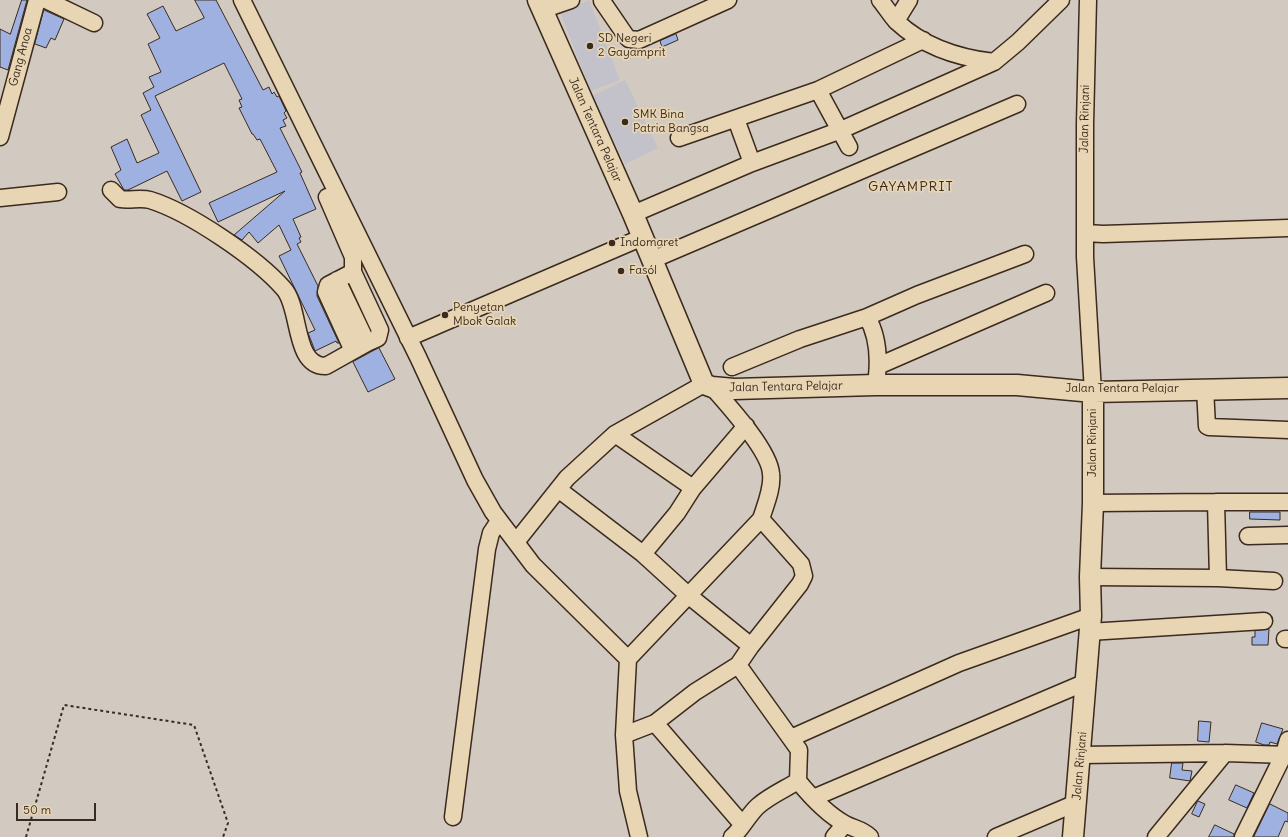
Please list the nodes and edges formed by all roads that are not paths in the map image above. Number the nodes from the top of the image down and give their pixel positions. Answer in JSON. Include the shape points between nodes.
{"nodes":[{"id":1,"x":37,"y":0,"type":"edge"},
{"id":2,"x":46,"y":0,"type":"edge"},
{"id":3,"x":230,"y":0,"type":"edge"},
{"id":4,"x":242,"y":0,"type":"edge"},
{"id":5,"x":571,"y":0,"type":"edge"},
{"id":6,"x":599,"y":0,"type":"edge"},
{"id":7,"x":728,"y":0,"type":"edge"},
{"id":8,"x":880,"y":0,"type":"edge"},
{"id":9,"x":909,"y":0,"type":"edge"},
{"id":10,"x":1062,"y":0,"type":"edge"},
{"id":11,"x":1088,"y":0,"type":"edge"},
{"id":12,"x":540,"y":5,"type":"edge"},
{"id":13,"x":896,"y":22,"type":"junction"},
{"id":14,"x":94,"y":23,"type":"dead end"},
{"id":15,"x":252,"y":30,"type":"junction"},
{"id":16,"x":923,"y":40,"type":"junction"},
{"id":17,"x":994,"y":62,"type":"junction"},
{"id":18,"x":818,"y":90,"type":"junction"},
{"id":19,"x":1017,"y":104,"type":"dead end"},
{"id":20,"x":736,"y":120,"type":"junction"},
{"id":21,"x":1,"y":127,"type":"edge"},
{"id":22,"x":841,"y":130,"type":"junction"},
{"id":23,"x":679,"y":138,"type":"dead end"},
{"id":24,"x":849,"y":147,"type":"dead end"},
{"id":25,"x":752,"y":163,"type":"junction"},
{"id":26,"x":111,"y":190,"type":"dead end"},
{"id":27,"x":58,"y":192,"type":"dead end"},
{"id":28,"x":0,"y":198,"type":"edge"},
{"id":29,"x":633,"y":214,"type":"junction"},
{"id":30,"x":1288,"y":228,"type":"edge"},
{"id":31,"x":1086,"y":233,"type":"junction"},
{"id":32,"x":643,"y":237,"type":"junction"},
{"id":33,"x":1025,"y":254,"type":"dead end"},
{"id":34,"x":652,"y":260,"type":"junction"},
{"id":35,"x":353,"y":272,"type":"junction"},
{"id":36,"x":337,"y":280,"type":"junction"},
{"id":37,"x":1046,"y":293,"type":"dead end"},
{"id":38,"x":867,"y":317,"type":"junction"},
{"id":39,"x":408,"y":338,"type":"junction"},
{"id":40,"x":367,"y":343,"type":"junction"},
{"id":41,"x":353,"y":351,"type":"junction"},
{"id":42,"x":732,"y":367,"type":"dead end"},
{"id":43,"x":877,"y":376,"type":"junction"},
{"id":44,"x":708,"y":386,"type":"junction"},
{"id":45,"x":1288,"y":388,"type":"edge"},
{"id":46,"x":1205,"y":389,"type":"junction"},
{"id":47,"x":1093,"y":392,"type":"junction"},
{"id":48,"x":746,"y":426,"type":"junction"},
{"id":49,"x":1288,"y":430,"type":"edge"},
{"id":50,"x":615,"y":434,"type":"junction"},
{"id":51,"x":693,"y":488,"type":"junction"},
{"id":52,"x":558,"y":489,"type":"junction"},
{"id":53,"x":1216,"y":502,"type":"junction"},
{"id":54,"x":1288,"y":502,"type":"edge"},
{"id":55,"x":1093,"y":503,"type":"junction"},
{"id":56,"x":761,"y":519,"type":"junction"},
{"id":57,"x":499,"y":521,"type":"junction"},
{"id":58,"x":1288,"y":535,"type":"edge"},
{"id":59,"x":1248,"y":536,"type":"dead end"},
{"id":60,"x":516,"y":542,"type":"junction"},
{"id":61,"x":643,"y":554,"type":"junction"},
{"id":62,"x":1090,"y":577,"type":"junction"},
{"id":63,"x":1218,"y":578,"type":"junction"},
{"id":64,"x":1274,"y":581,"type":"dead end"},
{"id":65,"x":688,"y":595,"type":"junction"},
{"id":66,"x":1264,"y":621,"type":"dead end"},
{"id":67,"x":1090,"y":624,"type":"junction"},
{"id":68,"x":751,"y":646,"type":"junction"},
{"id":69,"x":628,"y":659,"type":"junction"},
{"id":70,"x":738,"y":665,"type":"junction"},
{"id":71,"x":1086,"y":682,"type":"junction"},
{"id":72,"x":655,"y":723,"type":"junction"},
{"id":73,"x":624,"y":735,"type":"junction"},
{"id":74,"x":791,"y":738,"type":"junction"},
{"id":75,"x":1287,"y":750,"type":"edge"},
{"id":76,"x":1225,"y":753,"type":"junction"},
{"id":77,"x":1080,"y":762,"type":"junction"},
{"id":78,"x":798,"y":781,"type":"junction"},
{"id":79,"x":813,"y":798,"type":"junction"},
{"id":80,"x":1076,"y":803,"type":"junction"},
{"id":81,"x":453,"y":817,"type":"dead end"},
{"id":82,"x":845,"y":824,"type":"junction"},
{"id":83,"x":738,"y":833,"type":"edge"},
{"id":84,"x":639,"y":837,"type":"edge"},
{"id":85,"x":834,"y":837,"type":"edge"},
{"id":86,"x":870,"y":837,"type":"edge"},
{"id":87,"x":996,"y":837,"type":"edge"},
{"id":88,"x":1073,"y":837,"type":"edge"},
{"id":89,"x":1156,"y":837,"type":"edge"},
{"id":90,"x":1243,"y":837,"type":"edge"}],
"edges":[{"from":1,"to":21,"type":"street","name":"Gang Anoa"},
{"from":2,"to":14,"type":"street"},
{"from":3,"to":15,"type":"street"},
{"from":4,"to":15,"type":"street"},
{"from":5,"to":12,"type":"street"},
{"from":6,"to":7,"type":"street","via":[[629,39],[639,40]]},
{"from":8,"to":13,"type":"street"},
{"from":9,"to":13,"type":"street"},
{"from":10,"to":17,"type":"street"},
{"from":11,"to":31,"type":"street","name":"Jalan Rinjani"},
{"from":12,"to":29,"type":"main road","name":"Jalan Tentara Pelajar"},
{"from":13,"to":16,"type":"street"},
{"from":15,"to":35,"type":"street","via":[[353,257]]},
{"from":15,"to":39,"type":"street"},
{"from":16,"to":17,"type":"street","via":[[935,48],[973,60]]},
{"from":16,"to":18,"type":"street"},
{"from":17,"to":22,"type":"street"},
{"from":18,"to":20,"type":"street"},
{"from":18,"to":22,"type":"street"},
{"from":19,"to":34,"type":"street"},
{"from":20,"to":23,"type":"street"},
{"from":20,"to":25,"type":"street"},
{"from":22,"to":24,"type":"street"},
{"from":22,"to":25,"type":"street"},
{"from":25,"to":29,"type":"street"},
{"from":26,"to":41,"type":"street","via":[[120,199],[148,199],[166,206],[200,224],[265,269],[291,298],[298,334],[310,360],[320,366],[326,366]]},
{"from":27,"to":28,"type":"street"},
{"from":29,"to":32,"type":"main road","name":"Jalan Tentara Pelajar"},
{"from":30,"to":31,"type":"street"},
{"from":31,"to":47,"type":"street","name":"Jalan Rinjani","via":[[1085,257]]},
{"from":32,"to":34,"type":"main road","name":"Jalan Tentara Pelajar"},
{"from":32,"to":39,"type":"street"},
{"from":33,"to":38,"type":"street"},
{"from":34,"to":44,"type":"main road","name":"Jalan Tentara Pelajar"},
{"from":35,"to":36,"type":"street"},
{"from":35,"to":40,"type":"street","via":[[381,333],[378,338]]},
{"from":36,"to":40,"type":"street"},
{"from":36,"to":41,"type":"street","via":[[328,285],[326,292]]},
{"from":37,"to":43,"type":"street"},
{"from":38,"to":42,"type":"street","via":[[800,339]]},
{"from":38,"to":43,"type":"street","via":[[874,332]]},
{"from":39,"to":57,"type":"street","via":[[475,480]]},
{"from":40,"to":41,"type":"street"},
{"from":43,"to":44,"type":"main road","name":"Jalan Tentara Pelajar","via":[[734,390]]},
{"from":43,"to":47,"type":"main road","name":"Jalan Tentara Pelajar"},
{"from":44,"to":48,"type":"street"},
{"from":44,"to":50,"type":"street"},
{"from":45,"to":46,"type":"main road","name":"Jalan Tentara Pelajar"},
{"from":46,"to":47,"type":"main road","name":"Jalan Tentara Pelajar"},
{"from":46,"to":49,"type":"street","via":[[1209,427]]},
{"from":47,"to":55,"type":"main road","name":"Jalan Rinjani"},
{"from":48,"to":51,"type":"street"},
{"from":48,"to":56,"type":"street","via":[[772,474]]},
{"from":50,"to":51,"type":"street"},
{"from":50,"to":52,"type":"street"},
{"from":51,"to":61,"type":"street","via":[[677,514]]},
{"from":52,"to":60,"type":"street"},
{"from":52,"to":61,"type":"street"},
{"from":53,"to":54,"type":"street"},
{"from":53,"to":55,"type":"street"},
{"from":53,"to":63,"type":"street"},
{"from":55,"to":62,"type":"main road","name":"Jalan Rinjani"},
{"from":56,"to":65,"type":"street"},
{"from":56,"to":68,"type":"street","via":[[801,564],[804,576]]},
{"from":57,"to":60,"type":"street"},
{"from":57,"to":81,"type":"street","via":[[491,533],[487,550]]},
{"from":58,"to":59,"type":"street"},
{"from":60,"to":69,"type":"street","via":[[533,565]]},
{"from":61,"to":65,"type":"street"},
{"from":62,"to":63,"type":"street"},
{"from":62,"to":67,"type":"main road","name":"Jalan Rinjani"},
{"from":63,"to":64,"type":"street"},
{"from":65,"to":68,"type":"street"},
{"from":65,"to":69,"type":"street"},
{"from":66,"to":67,"type":"street"},
{"from":67,"to":71,"type":"main road","name":"Jalan Rinjani"},
{"from":67,"to":74,"type":"street","via":[[959,663]]},
{"from":68,"to":70,"type":"street"},
{"from":69,"to":73,"type":"street"},
{"from":70,"to":72,"type":"street","via":[[694,692]]},
{"from":70,"to":74,"type":"street"},
{"from":71,"to":77,"type":"main road","name":"Jalan Rinjani"},
{"from":71,"to":79,"type":"street"},
{"from":72,"to":73,"type":"street"},
{"from":72,"to":83,"type":"street"},
{"from":73,"to":84,"type":"street","via":[[628,791]]},
{"from":74,"to":78,"type":"street","via":[[799,750]]},
{"from":75,"to":76,"type":"street"},
{"from":75,"to":90,"type":"street"},
{"from":76,"to":77,"type":"street"},
{"from":76,"to":89,"type":"street"},
{"from":77,"to":80,"type":"main road","name":"Jalan Rinjani"},
{"from":78,"to":79,"type":"street"},
{"from":78,"to":83,"type":"street","via":[[759,805]]},
{"from":79,"to":82,"type":"street"},
{"from":80,"to":87,"type":"street"},
{"from":80,"to":88,"type":"main road","name":"Jalan Rinjani"},
{"from":82,"to":85,"type":"street"},
{"from":82,"to":86,"type":"street","via":[[861,830]]}]}
